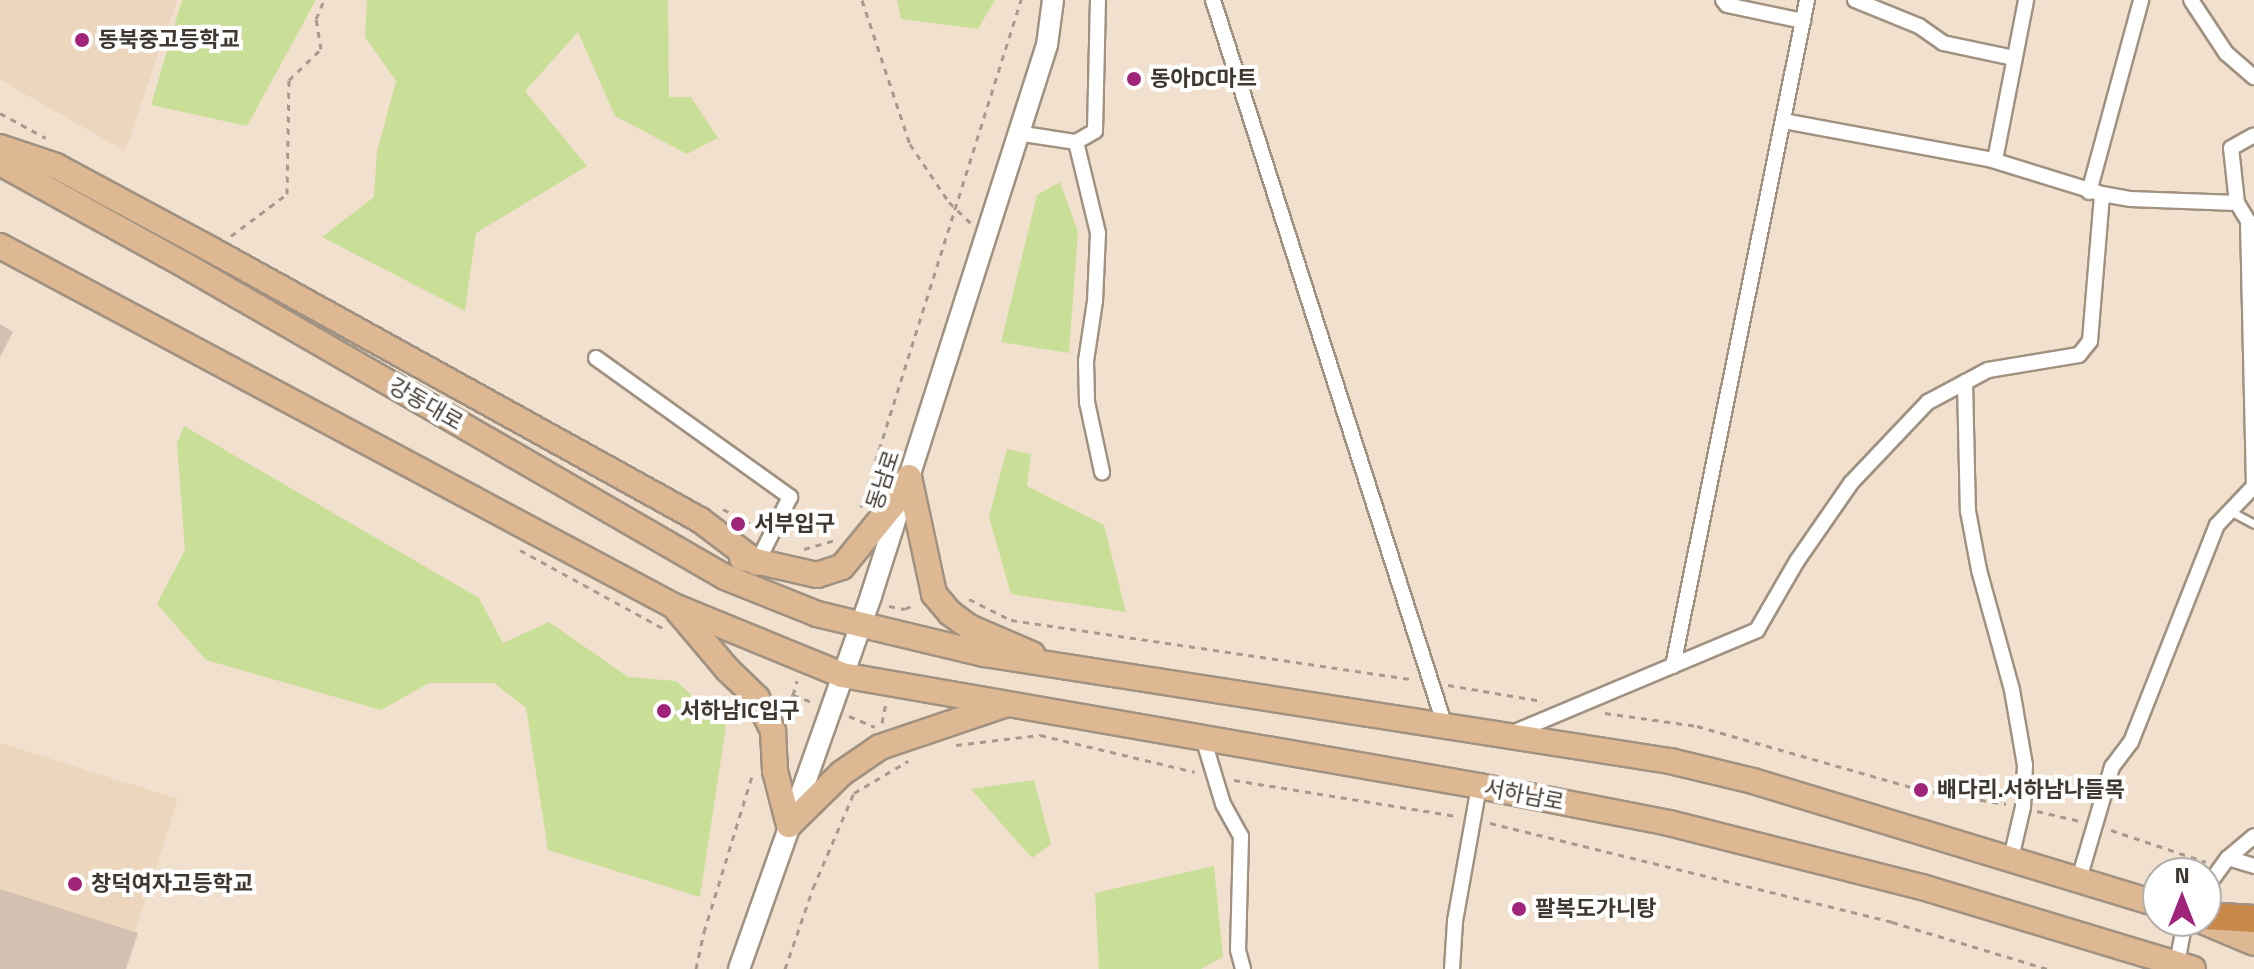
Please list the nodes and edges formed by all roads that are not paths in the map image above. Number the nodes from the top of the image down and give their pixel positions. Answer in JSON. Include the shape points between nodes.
{"nodes":[{"id":1,"x":1053,"y":0,"type":"edge"},
{"id":2,"x":1098,"y":0,"type":"edge"},
{"id":3,"x":1213,"y":0,"type":"edge"},
{"id":4,"x":1723,"y":0,"type":"edge"},
{"id":5,"x":1807,"y":0,"type":"edge"},
{"id":6,"x":1855,"y":0,"type":"edge"},
{"id":7,"x":2026,"y":0,"type":"edge"},
{"id":8,"x":2141,"y":0,"type":"edge"},
{"id":9,"x":2191,"y":0,"type":"edge"},
{"id":10,"x":1803,"y":21,"type":"junction"},
{"id":11,"x":2014,"y":58,"type":"junction"},
{"id":12,"x":2254,"y":77,"type":"edge"},
{"id":13,"x":1783,"y":121,"type":"junction"},
{"id":14,"x":1017,"y":133,"type":"junction"},
{"id":15,"x":2254,"y":135,"type":"edge"},
{"id":16,"x":1076,"y":142,"type":"junction"},
{"id":17,"x":0,"y":147,"type":"edge"},
{"id":18,"x":1995,"y":160,"type":"junction"},
{"id":19,"x":0,"y":163,"type":"edge"},
{"id":20,"x":0,"y":177,"type":"edge"},
{"id":21,"x":37,"y":183,"type":"junction"},
{"id":22,"x":2096,"y":193,"type":"junction"},
{"id":23,"x":2237,"y":203,"type":"junction"},
{"id":24,"x":0,"y":246,"type":"edge"},
{"id":25,"x":596,"y":358,"type":"dead end"},
{"id":26,"x":1965,"y":382,"type":"junction"},
{"id":27,"x":1102,"y":472,"type":"dead end"},
{"id":28,"x":907,"y":484,"type":"junction"},
{"id":29,"x":2230,"y":511,"type":"junction"},
{"id":30,"x":2254,"y":524,"type":"edge"},
{"id":31,"x":637,"y":526,"type":"junction"},
{"id":32,"x":757,"y":563,"type":"junction"},
{"id":33,"x":674,"y":606,"type":"junction"},
{"id":34,"x":860,"y":626,"type":"junction"},
{"id":35,"x":1056,"y":665,"type":"junction"},
{"id":36,"x":1673,"y":666,"type":"junction"},
{"id":37,"x":842,"y":675,"type":"junction"},
{"id":38,"x":1003,"y":706,"type":"junction"},
{"id":39,"x":1445,"y":726,"type":"junction"},
{"id":40,"x":1507,"y":735,"type":"junction"},
{"id":41,"x":1203,"y":738,"type":"junction"},
{"id":42,"x":1479,"y":786,"type":"junction"},
{"id":43,"x":789,"y":825,"type":"junction"},
{"id":44,"x":2254,"y":836,"type":"edge"},
{"id":45,"x":2011,"y":858,"type":"junction"},
{"id":46,"x":2224,"y":863,"type":"junction"},
{"id":47,"x":2222,"y":866,"type":"edge"},
{"id":48,"x":2254,"y":866,"type":"edge"},
{"id":49,"x":2079,"y":879,"type":"junction"},
{"id":50,"x":2142,"y":899,"type":"edge"},
{"id":51,"x":2222,"y":917,"type":"edge"},
{"id":52,"x":2254,"y":919,"type":"edge"},
{"id":53,"x":2222,"y":929,"type":"edge"},
{"id":54,"x":2184,"y":937,"type":"edge"},
{"id":55,"x":2254,"y":943,"type":"edge"},
{"id":56,"x":2133,"y":960,"type":"edge"},
{"id":57,"x":2182,"y":967,"type":"edge"},
{"id":58,"x":739,"y":969,"type":"edge"},
{"id":59,"x":1243,"y":969,"type":"edge"},
{"id":60,"x":1452,"y":969,"type":"edge"}],
"edges":[{"from":1,"to":14,"type":"main road","name":"동남로","via":[[1047,45]]},
{"from":2,"to":16,"type":"street","via":[[1095,131]]},
{"from":3,"to":39,"type":"street"},
{"from":4,"to":10,"type":"street"},
{"from":5,"to":10,"type":"street"},
{"from":6,"to":11,"type":"street","via":[[1919,26],[1943,43]]},
{"from":7,"to":11,"type":"street"},
{"from":8,"to":22,"type":"street"},
{"from":9,"to":12,"type":"street","via":[[2226,53]]},
{"from":10,"to":13,"type":"street"},
{"from":11,"to":18,"type":"street"},
{"from":13,"to":18,"type":"street"},
{"from":13,"to":36,"type":"street"},
{"from":14,"to":16,"type":"street"},
{"from":14,"to":28,"type":"main road","name":"동남로"},
{"from":15,"to":23,"type":"street","via":[[2231,148]]},
{"from":16,"to":27,"type":"street","via":[[1098,233],[1086,361],[1087,402]]},
{"from":17,"to":32,"type":"main road","via":[[56,166],[212,250],[700,520]]},
{"from":18,"to":22,"type":"street"},
{"from":19,"to":21,"type":"main road","name":"강동대로"},
{"from":20,"to":21,"type":"main road"},
{"from":21,"to":31,"type":"main road","name":"강동대로"},
{"from":22,"to":23,"type":"street"},
{"from":22,"to":26,"type":"street","via":[[2090,341],[2079,355],[1988,370]]},
{"from":23,"to":29,"type":"street","via":[[2248,221],[2254,486]]},
{"from":24,"to":33,"type":"main road"},
{"from":25,"to":32,"type":"street","via":[[790,497]]},
{"from":26,"to":36,"type":"street","via":[[1928,402],[1851,483],[1757,630]]},
{"from":26,"to":45,"type":"street","via":[[1968,511],[2025,765],[2023,807]]},
{"from":28,"to":32,"type":"main road","via":[[842,567],[817,575]]},
{"from":28,"to":34,"type":"main road","name":"동남로"},
{"from":28,"to":35,"type":"main road","via":[[934,594],[969,627]]},
{"from":29,"to":30,"type":"lane"},
{"from":29,"to":49,"type":"street","via":[[2217,525],[2131,742],[2112,767]]},
{"from":31,"to":32,"type":"main road"},
{"from":31,"to":34,"type":"main road","name":"강동대로","via":[[725,577]]},
{"from":33,"to":37,"type":"main road"},
{"from":33,"to":43,"type":"main road","via":[[757,698],[773,731],[775,771]]},
{"from":34,"to":35,"type":"main road"},
{"from":34,"to":37,"type":"main road","name":"동남로"},
{"from":35,"to":39,"type":"main road"},
{"from":36,"to":40,"type":"street"},
{"from":37,"to":38,"type":"main road","name":"서하남로"},
{"from":37,"to":43,"type":"main road","name":"동남로"},
{"from":38,"to":41,"type":"main road","name":"서하남로"},
{"from":38,"to":43,"type":"main road","via":[[880,747],[842,773]]},
{"from":39,"to":40,"type":"main road"},
{"from":40,"to":45,"type":"main road","via":[[1739,777]]},
{"from":41,"to":42,"type":"main road","name":"서하남로"},
{"from":41,"to":59,"type":"street","via":[[1213,776],[1241,836],[1238,950]]},
{"from":42,"to":56,"type":"main road","name":"서하남로","via":[[1669,823],[1922,887]]},
{"from":42,"to":60,"type":"street","via":[[1455,921]]},
{"from":43,"to":58,"type":"main road","name":"동남로"},
{"from":44,"to":46,"type":"street"},
{"from":45,"to":49,"type":"main road"},
{"from":46,"to":47,"type":"street"},
{"from":46,"to":48,"type":"street"},
{"from":49,"to":50,"type":"main road"},
{"from":51,"to":52,"type":"highway"},
{"from":53,"to":55,"type":"main road"},
{"from":54,"to":57,"type":"street"},
{"from":56,"to":57,"type":"main road","name":"서하남로"}]}
